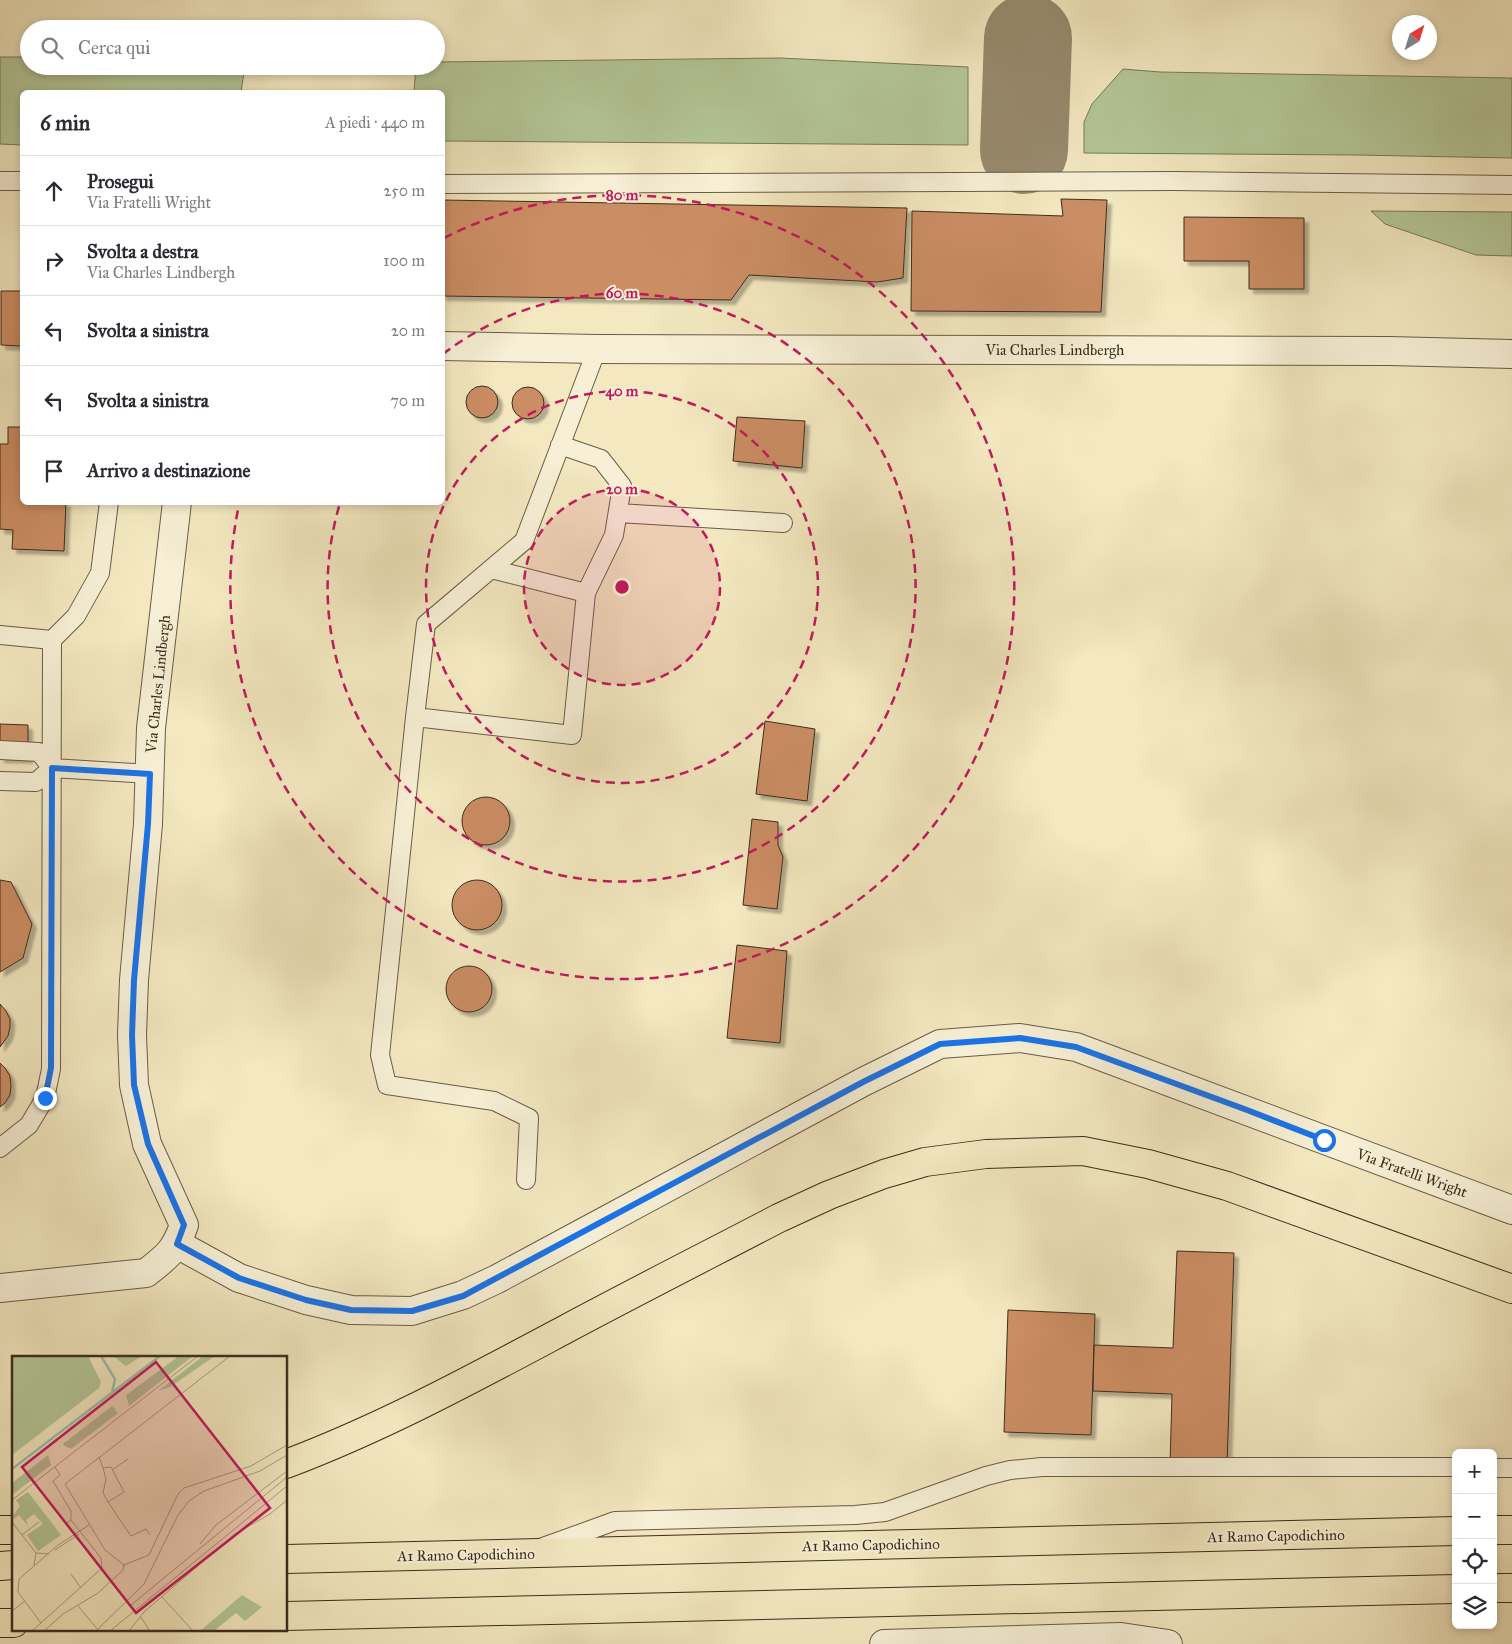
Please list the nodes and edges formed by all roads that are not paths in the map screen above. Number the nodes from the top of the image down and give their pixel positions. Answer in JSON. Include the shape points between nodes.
{"nodes":[{"id":1,"x":0,"y":181,"type":"edge"},
{"id":2,"x":20,"y":181,"type":"edge"},
{"id":3,"x":445,"y":184,"type":"edge"},
{"id":4,"x":1512,"y":186,"type":"edge"},
{"id":5,"x":445,"y":346,"type":"edge"},
{"id":6,"x":598,"y":349,"type":"junction"},
{"id":7,"x":1512,"y":354,"type":"edge"},
{"id":8,"x":560,"y":445,"type":"junction"},
{"id":9,"x":109,"y":505,"type":"edge"},
{"id":10,"x":176,"y":505,"type":"edge"},
{"id":11,"x":618,"y":513,"type":"junction"},
{"id":12,"x":783,"y":523,"type":"dead end"},
{"id":13,"x":491,"y":569,"type":"junction"},
{"id":14,"x":586,"y":593,"type":"junction"},
{"id":15,"x":0,"y":636,"type":"edge"},
{"id":16,"x":52,"y":640,"type":"junction"},
{"id":17,"x":415,"y":717,"type":"junction"},
{"id":18,"x":0,"y":750,"type":"edge"},
{"id":19,"x":52,"y":768,"type":"junction"},
{"id":20,"x":150,"y":774,"type":"junction"},
{"id":21,"x":0,"y":781,"type":"edge"},
{"id":22,"x":0,"y":1148,"type":"edge"},
{"id":23,"x":526,"y":1180,"type":"dead end"},
{"id":24,"x":1512,"y":1210,"type":"edge"},
{"id":25,"x":177,"y":1244,"type":"junction"},
{"id":26,"x":0,"y":1288,"type":"edge"},
{"id":27,"x":1512,"y":1289,"type":"edge"},
{"id":28,"x":288,"y":1463,"type":"edge"},
{"id":29,"x":1452,"y":1467,"type":"edge"},
{"id":30,"x":1497,"y":1468,"type":"edge"},
{"id":31,"x":1512,"y":1468,"type":"edge"},
{"id":32,"x":1497,"y":1530,"type":"edge"},
{"id":33,"x":1512,"y":1530,"type":"edge"},
{"id":34,"x":1452,"y":1531,"type":"edge"},
{"id":35,"x":525,"y":1554,"type":"junction"},
{"id":36,"x":288,"y":1559,"type":"edge"},
{"id":37,"x":1497,"y":1588,"type":"edge"},
{"id":38,"x":1512,"y":1588,"type":"edge"},
{"id":39,"x":1452,"y":1589,"type":"edge"},
{"id":40,"x":288,"y":1616,"type":"edge"},
{"id":41,"x":884,"y":1644,"type":"edge"},
{"id":42,"x":1168,"y":1644,"type":"edge"}],
"edges":[{"from":1,"to":2,"type":"lane"},
{"from":3,"to":4,"type":"lane","via":[[1174,181]]},
{"from":5,"to":6,"type":"street","name":"Via Charles Lindbergh"},
{"from":6,"to":7,"type":"street","name":"Via Charles Lindbergh"},
{"from":6,"to":8,"type":"lane"},
{"from":8,"to":11,"type":"lane","via":[[600,459],[622,486]]},
{"from":8,"to":13,"type":"lane","via":[[524,541]]},
{"from":9,"to":16,"type":"lane","via":[[100,573],[76,616]]},
{"from":10,"to":20,"type":"street","name":"Via Charles Lindbergh","via":[[151,728]]},
{"from":11,"to":12,"type":"lane"},
{"from":11,"to":14,"type":"lane","via":[[614,534]]},
{"from":13,"to":14,"type":"lane"},
{"from":13,"to":17,"type":"lane","via":[[426,624]]},
{"from":14,"to":17,"type":"lane","via":[[572,735]]},
{"from":15,"to":16,"type":"lane"},
{"from":16,"to":19,"type":"lane"},
{"from":17,"to":23,"type":"lane","via":[[380,1055],[387,1085],[494,1101],[529,1118]]},
{"from":18,"to":19,"type":"lane","via":[[39,752]]},
{"from":19,"to":20,"type":"lane"},
{"from":19,"to":21,"type":"lane","via":[[36,782]]},
{"from":19,"to":22,"type":"lane","via":[[51,1068],[45,1098],[29,1125]]},
{"from":20,"to":25,"type":"street","name":"Via Charles Lindbergh","via":[[134,980],[134,1085],[148,1144],[184,1225]]},
{"from":24,"to":25,"type":"street","name":"Via Fratelli Wright","via":[[1085,1050],[1020,1038],[940,1044],[463,1296],[412,1311],[351,1310],[306,1300],[239,1278]]},
{"from":25,"to":26,"type":"street","via":[[165,1259],[146,1273]]},
{"from":27,"to":28,"type":"highway","via":[[1227,1186],[1148,1164],[1083,1151],[986,1154],[925,1162],[875,1177],[778,1218],[462,1385],[385,1423]]},
{"from":29,"to":35,"type":"lane","via":[[1042,1467],[1010,1470],[885,1512],[614,1521]]},
{"from":30,"to":31,"type":"lane"},
{"from":32,"to":33,"type":"highway"},
{"from":34,"to":35,"type":"highway","name":"A1 Ramo Capodichino"},
{"from":35,"to":36,"type":"highway","name":"A1 Ramo Capodichino"},
{"from":37,"to":38,"type":"highway"},
{"from":39,"to":40,"type":"highway"},
{"from":41,"to":42,"type":"street","via":[[1121,1637]]}]}
